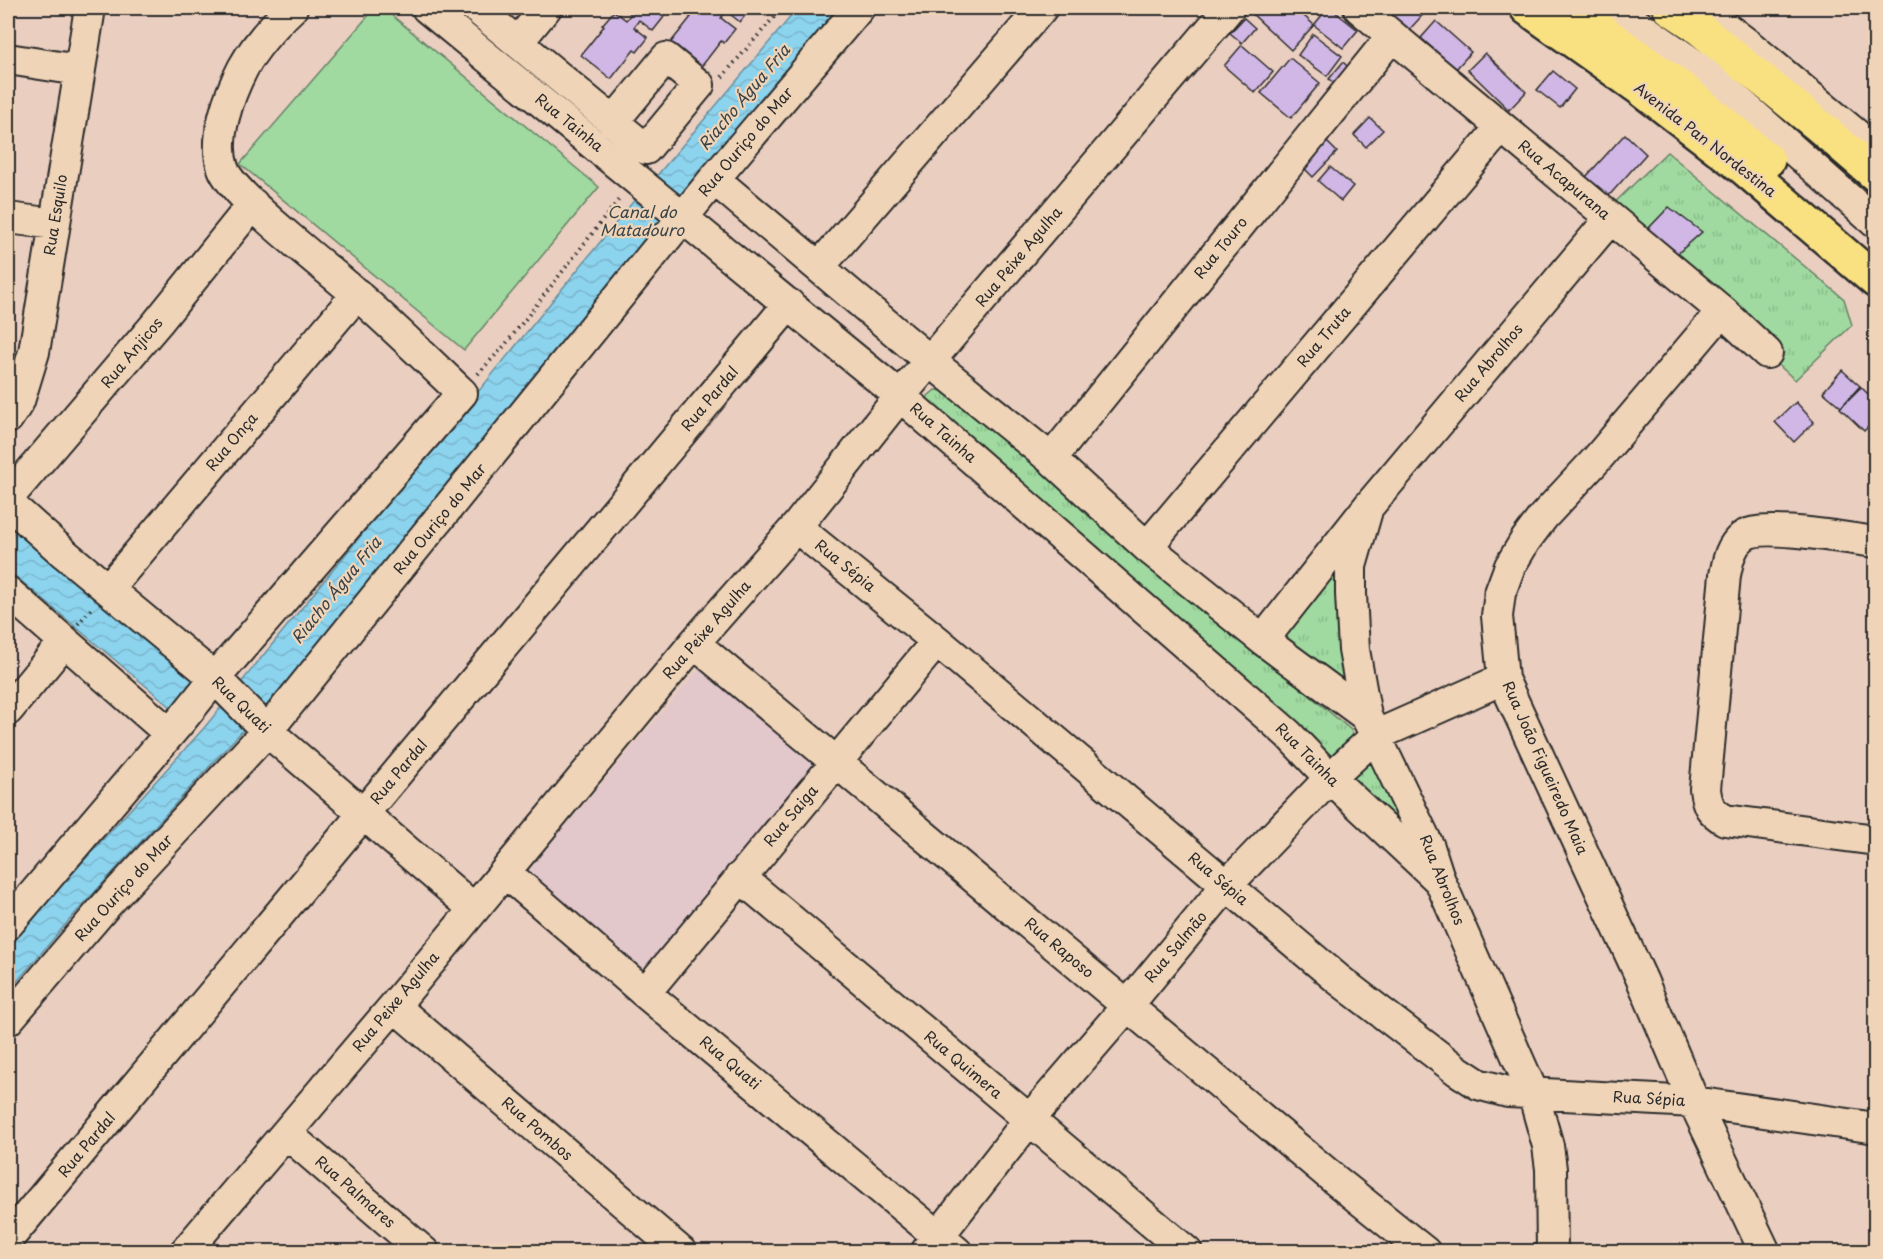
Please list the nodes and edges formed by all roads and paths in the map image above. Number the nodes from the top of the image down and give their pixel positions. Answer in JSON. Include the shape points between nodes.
{"nodes":[{"id":1,"x":90,"y":8,"type":"edge"},
{"id":2,"x":292,"y":8,"type":"edge"},
{"id":3,"x":427,"y":8,"type":"edge"},
{"id":4,"x":476,"y":8,"type":"edge"},
{"id":5,"x":546,"y":8,"type":"edge"},
{"id":6,"x":859,"y":8,"type":"edge"},
{"id":7,"x":1041,"y":8,"type":"edge"},
{"id":8,"x":1229,"y":8,"type":"edge"},
{"id":9,"x":1359,"y":8,"type":"edge"},
{"id":10,"x":1527,"y":8,"type":"edge"},
{"id":11,"x":1570,"y":8,"type":"edge"},
{"id":12,"x":1614,"y":8,"type":"edge"},
{"id":13,"x":1703,"y":13,"type":"edge"},
{"id":14,"x":1392,"y":36,"type":"junction"},
{"id":15,"x":527,"y":50,"type":"junction"},
{"id":16,"x":8,"y":59,"type":"edge"},
{"id":17,"x":79,"y":70,"type":"junction"},
{"id":18,"x":516,"y":81,"type":"junction"},
{"id":19,"x":613,"y":122,"type":"dead end"},
{"id":20,"x":1501,"y":127,"type":"junction"},
{"id":21,"x":1875,"y":151,"type":"edge"},
{"id":22,"x":1875,"y":175,"type":"edge"},
{"id":23,"x":714,"y":179,"type":"junction"},
{"id":24,"x":253,"y":204,"type":"junction"},
{"id":25,"x":681,"y":214,"type":"junction"},
{"id":26,"x":8,"y":218,"type":"edge"},
{"id":27,"x":1610,"y":219,"type":"junction"},
{"id":28,"x":1875,"y":223,"type":"edge"},
{"id":29,"x":55,"y":224,"type":"junction"},
{"id":30,"x":1875,"y":256,"type":"edge"},
{"id":31,"x":819,"y":267,"type":"junction"},
{"id":32,"x":1875,"y":281,"type":"edge"},
{"id":33,"x":357,"y":294,"type":"junction"},
{"id":34,"x":789,"y":304,"type":"junction"},
{"id":35,"x":1722,"y":311,"type":"junction"},
{"id":36,"x":1767,"y":353,"type":"dead end"},
{"id":37,"x":930,"y":361,"type":"junction"},
{"id":38,"x":900,"y":396,"type":"junction"},
{"id":39,"x":8,"y":418,"type":"edge"},
{"id":40,"x":1051,"y":459,"type":"junction"},
{"id":41,"x":8,"y":498,"type":"edge"},
{"id":42,"x":8,"y":502,"type":"edge"},
{"id":43,"x":1368,"y":507,"type":"junction"},
{"id":44,"x":796,"y":527,"type":"junction"},
{"id":45,"x":1875,"y":542,"type":"edge"},
{"id":46,"x":1147,"y":547,"type":"junction"},
{"id":47,"x":8,"y":592,"type":"edge"},
{"id":48,"x":101,"y":597,"type":"junction"},
{"id":49,"x":70,"y":634,"type":"junction"},
{"id":50,"x":938,"y":640,"type":"junction"},
{"id":51,"x":1263,"y":640,"type":"junction"},
{"id":52,"x":694,"y":643,"type":"junction"},
{"id":53,"x":1503,"y":679,"type":"junction"},
{"id":54,"x":216,"y":681,"type":"junction"},
{"id":55,"x":8,"y":710,"type":"edge"},
{"id":56,"x":176,"y":726,"type":"junction"},
{"id":57,"x":1372,"y":726,"type":"junction"},
{"id":58,"x":263,"y":727,"type":"junction"},
{"id":59,"x":836,"y":761,"type":"junction"},
{"id":60,"x":1330,"y":778,"type":"junction"},
{"id":61,"x":363,"y":815,"type":"junction"},
{"id":62,"x":1875,"y":840,"type":"edge"},
{"id":63,"x":505,"y":872,"type":"junction"},
{"id":64,"x":741,"y":877,"type":"junction"},
{"id":65,"x":1440,"y":881,"type":"junction"},
{"id":66,"x":1226,"y":886,"type":"junction"},
{"id":67,"x":473,"y":909,"type":"junction"},
{"id":68,"x":8,"y":924,"type":"edge"},
{"id":69,"x":645,"y":993,"type":"junction"},
{"id":70,"x":1128,"y":1005,"type":"junction"},
{"id":71,"x":394,"y":1006,"type":"junction"},
{"id":72,"x":8,"y":1020,"type":"edge"},
{"id":73,"x":1533,"y":1093,"type":"junction"},
{"id":74,"x":1694,"y":1102,"type":"junction"},
{"id":75,"x":1029,"y":1120,"type":"junction"},
{"id":76,"x":1875,"y":1128,"type":"edge"},
{"id":77,"x":286,"y":1133,"type":"junction"},
{"id":78,"x":8,"y":1239,"type":"edge"},
{"id":79,"x":940,"y":1246,"type":"edge"},
{"id":80,"x":197,"y":1247,"type":"edge"},
{"id":81,"x":424,"y":1251,"type":"edge"},
{"id":82,"x":681,"y":1251,"type":"edge"},
{"id":83,"x":1187,"y":1251,"type":"edge"},
{"id":84,"x":1425,"y":1251,"type":"edge"},
{"id":85,"x":1552,"y":1251,"type":"edge"},
{"id":86,"x":1765,"y":1251,"type":"edge"}],
"edges":[{"from":1,"to":17,"type":"street","name":"Rua Esquilo"},
{"from":2,"to":24,"type":"street","via":[[243,67],[225,113],[219,142],[223,171]]},
{"from":3,"to":18,"type":"street","name":"Rua Tainha"},
{"from":4,"to":15,"type":"street"},
{"from":5,"to":15,"type":"street"},
{"from":6,"to":23,"type":"street","name":"Rua Ouriço do Mar"},
{"from":7,"to":31,"type":"street"},
{"from":8,"to":37,"type":"street","name":"Rua Peixe Agulha"},
{"from":9,"to":14,"type":"street","name":"Rua Acapurana"},
{"from":10,"to":32,"type":"highway","name":"Avenida Pan Nordestina","via":[[1637,86],[1745,170]]},
{"from":11,"to":30,"type":"highway","name":"Avenida Pan Nordestina","via":[[1684,90]]},
{"from":12,"to":28,"type":"street","via":[[1708,74]]},
{"from":13,"to":21,"type":"street"},
{"from":13,"to":22,"type":"highway"},
{"from":14,"to":20,"type":"street","name":"Rua Acapurana"},
{"from":14,"to":40,"type":"street","name":"Rua Touro"},
{"from":15,"to":18,"type":"street"},
{"from":15,"to":19,"type":"street"},
{"from":16,"to":17,"type":"street"},
{"from":17,"to":29,"type":"street","name":"Rua Esquilo"},
{"from":18,"to":25,"type":"street","name":"Rua Tainha"},
{"from":20,"to":27,"type":"street","name":"Rua Acapurana"},
{"from":20,"to":46,"type":"street","name":"Rua Truta"},
{"from":23,"to":25,"type":"street","name":"Rua Ouriço do Mar"},
{"from":23,"to":31,"type":"street"},
{"from":24,"to":33,"type":"street"},
{"from":24,"to":41,"type":"street","name":"Rua Anjicos"},
{"from":25,"to":34,"type":"street","name":"Rua Tainha"},
{"from":25,"to":58,"type":"street","name":"Rua Ouriço do Mar"},
{"from":26,"to":29,"type":"street"},
{"from":27,"to":35,"type":"street","name":"Rua Acapurana"},
{"from":27,"to":43,"type":"street","name":"Rua Abrolhos"},
{"from":29,"to":39,"type":"street","name":"Rua Esquilo","via":[[34,352],[19,401]]},
{"from":31,"to":37,"type":"street"},
{"from":33,"to":48,"type":"street","name":"Rua Onça"},
{"from":33,"to":54,"type":"street","via":[[462,393]]},
{"from":34,"to":38,"type":"street","name":"Rua Tainha"},
{"from":34,"to":61,"type":"street","name":"Rua Pardal"},
{"from":35,"to":36,"type":"street","name":"Rua Acapurana"},
{"from":35,"to":53,"type":"street","name":"Rua João Figueiredo Maia","via":[[1543,517],[1515,558],[1500,593],[1497,616]]},
{"from":37,"to":38,"type":"street","name":"Rua Peixe Agulha"},
{"from":37,"to":40,"type":"street"},
{"from":38,"to":44,"type":"street","name":"Rua Peixe Agulha"},
{"from":38,"to":60,"type":"street","name":"Rua Tainha","via":[[1288,734]]},
{"from":40,"to":46,"type":"street"},
{"from":42,"to":48,"type":"street","name":"Rua Quati"},
{"from":43,"to":51,"type":"street","name":"Rua Abrolhos"},
{"from":43,"to":57,"type":"street","name":"Rua Abrolhos","via":[[1352,566],[1351,594],[1354,650]]},
{"from":44,"to":50,"type":"street","name":"Rua Sépia"},
{"from":44,"to":52,"type":"street","name":"Rua Peixe Agulha"},
{"from":45,"to":62,"type":"street","via":[[1762,531],[1743,536],[1731,551],[1725,575],[1705,789],[1710,809],[1725,820]]},
{"from":46,"to":51,"type":"street"},
{"from":47,"to":49,"type":"street"},
{"from":48,"to":49,"type":"path"},
{"from":48,"to":54,"type":"street","name":"Rua Quati"},
{"from":49,"to":55,"type":"street"},
{"from":49,"to":56,"type":"street"},
{"from":50,"to":59,"type":"street","name":"Rua Saiga"},
{"from":50,"to":66,"type":"street","name":"Rua Sépia"},
{"from":51,"to":57,"type":"street"},
{"from":52,"to":59,"type":"street","name":"Rua Raposo"},
{"from":52,"to":63,"type":"street","name":"Rua Peixe Agulha"},
{"from":53,"to":57,"type":"street","name":"Rua Salmão"},
{"from":53,"to":74,"type":"street","name":"Rua João Figueiredo Maia"},
{"from":54,"to":56,"type":"street"},
{"from":54,"to":58,"type":"street","name":"Rua Quati"},
{"from":56,"to":68,"type":"street"},
{"from":57,"to":60,"type":"street","name":"Rua Salmão"},
{"from":57,"to":65,"type":"street","name":"Rua Abrolhos","via":[[1430,847]]},
{"from":58,"to":61,"type":"street","name":"Rua Quati"},
{"from":58,"to":72,"type":"street","name":"Rua Ouriço do Mar"},
{"from":59,"to":64,"type":"street","name":"Rua Saiga"},
{"from":59,"to":70,"type":"street","name":"Rua Raposo"},
{"from":60,"to":65,"type":"street","name":"Rua Tainha"},
{"from":60,"to":66,"type":"street","name":"Rua Salmão"},
{"from":61,"to":67,"type":"street","name":"Rua Quati"},
{"from":61,"to":78,"type":"street","name":"Rua Pardal"},
{"from":63,"to":67,"type":"street","name":"Rua Peixe Agulha"},
{"from":63,"to":69,"type":"street","name":"Rua Quati"},
{"from":64,"to":69,"type":"street","name":"Rua Saiga"},
{"from":64,"to":75,"type":"street","name":"Rua Quimera"},
{"from":65,"to":73,"type":"street","name":"Rua Abrolhos"},
{"from":66,"to":70,"type":"street","name":"Rua Salmão"},
{"from":66,"to":73,"type":"street","name":"Rua Sépia","via":[[1339,980],[1458,1071],[1494,1090]]},
{"from":67,"to":71,"type":"street","name":"Rua Peixe Agulha"},
{"from":69,"to":79,"type":"street","name":"Rua Quati"},
{"from":70,"to":75,"type":"street","name":"Rua Salmão"},
{"from":70,"to":84,"type":"street","name":"Rua Raposo"},
{"from":71,"to":77,"type":"street","name":"Rua Peixe Agulha"},
{"from":71,"to":82,"type":"street","name":"Rua Pombos"},
{"from":73,"to":74,"type":"street","name":"Rua Sépia"},
{"from":73,"to":85,"type":"street","name":"Rua Abrolhos","via":[[1551,1169]]},
{"from":74,"to":76,"type":"street"},
{"from":74,"to":86,"type":"street","name":"Rua João Figueiredo Maia"},
{"from":75,"to":79,"type":"street","name":"Rua Salmão"},
{"from":75,"to":83,"type":"street","name":"Rua Quimera"},
{"from":77,"to":80,"type":"street","name":"Rua Peixe Agulha"},
{"from":77,"to":81,"type":"street","name":"Rua Palmares"}]}
